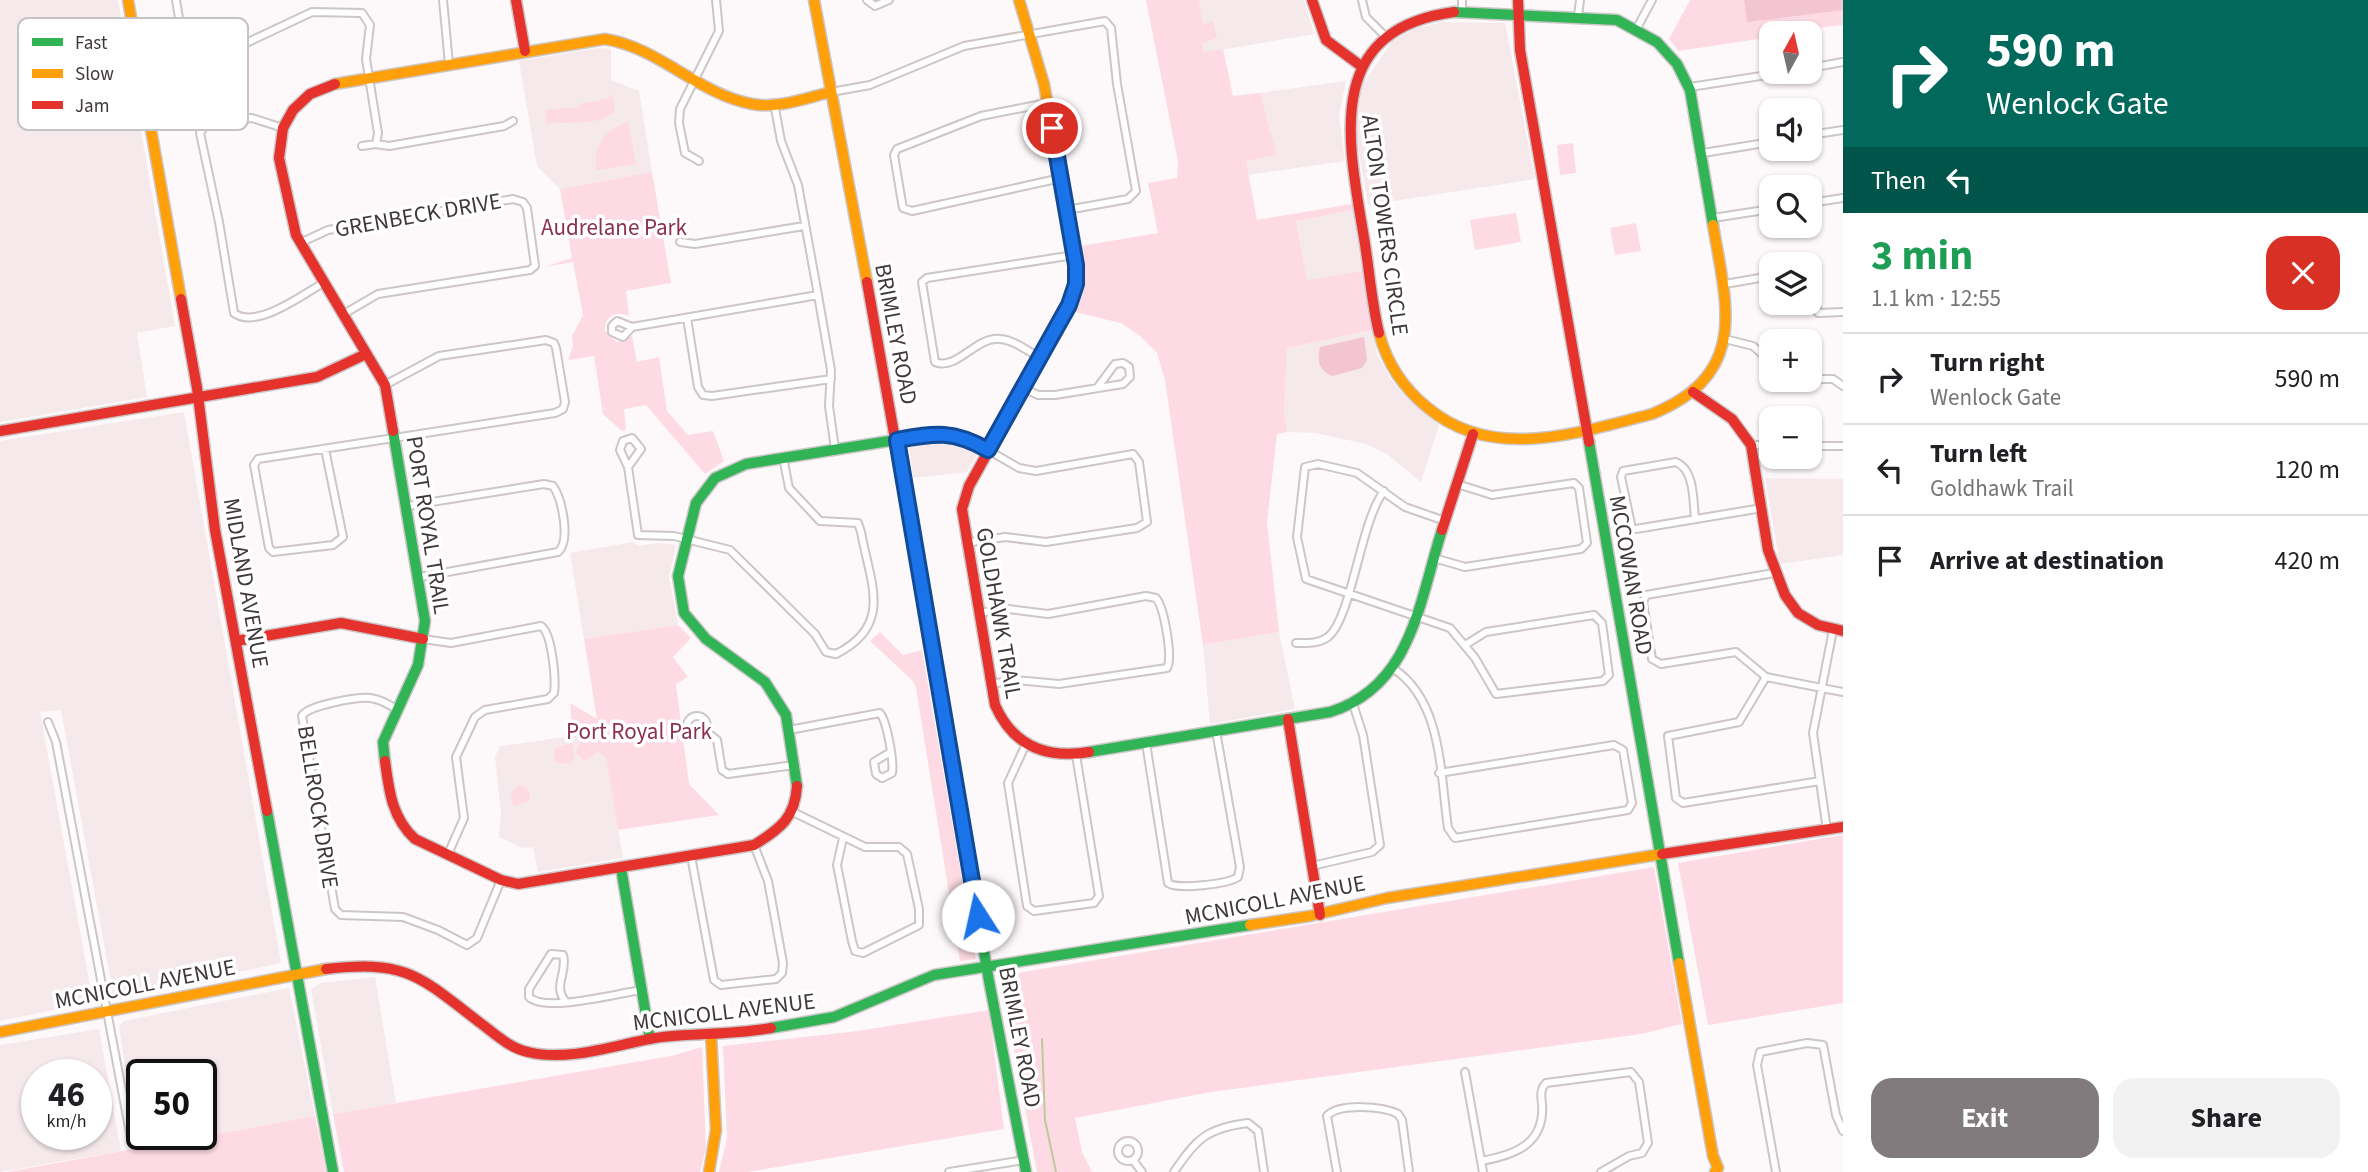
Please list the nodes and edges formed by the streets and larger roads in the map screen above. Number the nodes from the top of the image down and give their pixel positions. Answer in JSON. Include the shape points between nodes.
{"nodes":[{"id":1,"x":128,"y":0,"type":"edge"},
{"id":2,"x":176,"y":0,"type":"edge"},
{"id":3,"x":443,"y":0,"type":"edge"},
{"id":4,"x":516,"y":0,"type":"edge"},
{"id":5,"x":716,"y":0,"type":"edge"},
{"id":6,"x":814,"y":0,"type":"edge"},
{"id":7,"x":867,"y":0,"type":"edge"},
{"id":8,"x":888,"y":0,"type":"edge"},
{"id":9,"x":1018,"y":0,"type":"edge"},
{"id":10,"x":1312,"y":0,"type":"edge"},
{"id":11,"x":1362,"y":0,"type":"edge"},
{"id":12,"x":1462,"y":0,"type":"edge"},
{"id":13,"x":1518,"y":0,"type":"edge"},
{"id":14,"x":1580,"y":0,"type":"edge"},
{"id":15,"x":1652,"y":0,"type":"edge"},
{"id":16,"x":1462,"y":12,"type":"junction"},
{"id":17,"x":1517,"y":13,"type":"junction"},
{"id":18,"x":1578,"y":16,"type":"junction"},
{"id":19,"x":131,"y":18,"type":"edge"},
{"id":20,"x":179,"y":18,"type":"edge"},
{"id":21,"x":1637,"y":28,"type":"junction"},
{"id":22,"x":1029,"y":34,"type":"junction"},
{"id":23,"x":1386,"y":37,"type":"junction"},
{"id":24,"x":248,"y":43,"type":"edge"},
{"id":25,"x":525,"y":51,"type":"junction"},
{"id":26,"x":1843,"y":62,"type":"edge"},
{"id":27,"x":449,"y":64,"type":"junction"},
{"id":28,"x":1361,"y":66,"type":"junction"},
{"id":29,"x":1822,"y":66,"type":"edge"},
{"id":30,"x":1759,"y":76,"type":"edge"},
{"id":31,"x":369,"y":78,"type":"junction"},
{"id":32,"x":695,"y":78,"type":"junction"},
{"id":33,"x":1690,"y":87,"type":"junction"},
{"id":34,"x":831,"y":92,"type":"junction"},
{"id":35,"x":774,"y":103,"type":"junction"},
{"id":36,"x":1047,"y":103,"type":"junction"},
{"id":37,"x":248,"y":119,"type":"edge"},
{"id":38,"x":513,"y":121,"type":"dead end"},
{"id":39,"x":284,"y":128,"type":"junction"},
{"id":40,"x":151,"y":130,"type":"edge"},
{"id":41,"x":202,"y":130,"type":"edge"},
{"id":42,"x":1843,"y":130,"type":"edge"},
{"id":43,"x":1822,"y":133,"type":"edge"},
{"id":44,"x":376,"y":144,"type":"junction"},
{"id":45,"x":1759,"y":144,"type":"edge"},
{"id":46,"x":362,"y":146,"type":"dead end"},
{"id":47,"x":1703,"y":153,"type":"junction"},
{"id":48,"x":699,"y":161,"type":"dead end"},
{"id":49,"x":1061,"y":178,"type":"junction"},
{"id":50,"x":1843,"y":198,"type":"edge"},
{"id":51,"x":1822,"y":201,"type":"edge"},
{"id":52,"x":1067,"y":210,"type":"junction"},
{"id":53,"x":1759,"y":211,"type":"edge"},
{"id":54,"x":1713,"y":218,"type":"junction"},
{"id":55,"x":804,"y":226,"type":"junction"},
{"id":56,"x":680,"y":242,"type":"dead end"},
{"id":57,"x":300,"y":243,"type":"junction"},
{"id":58,"x":1074,"y":255,"type":"junction"},
{"id":59,"x":1759,"y":278,"type":"edge"},
{"id":60,"x":323,"y":283,"type":"junction"},
{"id":61,"x":1725,"y":284,"type":"junction"},
{"id":62,"x":818,"y":295,"type":"junction"},
{"id":63,"x":1843,"y":312,"type":"edge"},
{"id":64,"x":1822,"y":313,"type":"edge"},
{"id":65,"x":342,"y":315,"type":"junction"},
{"id":66,"x":687,"y":318,"type":"junction"},
{"id":67,"x":632,"y":327,"type":"dead end"},
{"id":68,"x":1725,"y":339,"type":"junction"},
{"id":69,"x":1759,"y":351,"type":"edge"},
{"id":70,"x":366,"y":354,"type":"junction"},
{"id":71,"x":1040,"y":358,"type":"junction"},
{"id":72,"x":831,"y":379,"type":"junction"},
{"id":73,"x":1822,"y":379,"type":"edge"},
{"id":74,"x":385,"y":386,"type":"junction"},
{"id":75,"x":1843,"y":386,"type":"edge"},
{"id":76,"x":1023,"y":388,"type":"junction"},
{"id":77,"x":1097,"y":388,"type":"junction"},
{"id":78,"x":1693,"y":392,"type":"junction"},
{"id":79,"x":198,"y":397,"type":"junction"},
{"id":80,"x":1588,"y":427,"type":"junction"},
{"id":81,"x":0,"y":431,"type":"edge"},
{"id":82,"x":1473,"y":434,"type":"junction"},
{"id":83,"x":395,"y":435,"type":"junction"},
{"id":84,"x":897,"y":440,"type":"junction"},
{"id":85,"x":1751,"y":445,"type":"junction"},
{"id":86,"x":1759,"y":445,"type":"edge"},
{"id":87,"x":1822,"y":446,"type":"edge"},
{"id":88,"x":1843,"y":446,"type":"edge"},
{"id":89,"x":326,"y":449,"type":"junction"},
{"id":90,"x":835,"y":449,"type":"junction"},
{"id":91,"x":988,"y":450,"type":"junction"},
{"id":92,"x":783,"y":457,"type":"junction"},
{"id":93,"x":628,"y":467,"type":"junction"},
{"id":94,"x":1457,"y":484,"type":"junction"},
{"id":95,"x":1384,"y":491,"type":"junction"},
{"id":96,"x":408,"y":506,"type":"junction"},
{"id":97,"x":1762,"y":508,"type":"junction"},
{"id":98,"x":1695,"y":519,"type":"junction"},
{"id":99,"x":1445,"y":521,"type":"junction"},
{"id":100,"x":686,"y":539,"type":"junction"},
{"id":101,"x":966,"y":543,"type":"junction"},
{"id":102,"x":1434,"y":558,"type":"junction"},
{"id":103,"x":1773,"y":573,"type":"junction"},
{"id":104,"x":420,"y":577,"type":"junction"},
{"id":105,"x":1348,"y":594,"type":"junction"},
{"id":106,"x":978,"y":613,"type":"junction"},
{"id":107,"x":1415,"y":616,"type":"junction"},
{"id":108,"x":1838,"y":631,"type":"edge"},
{"id":109,"x":423,"y":639,"type":"junction"},
{"id":110,"x":236,"y":641,"type":"junction"},
{"id":111,"x":1296,"y":643,"type":"dead end"},
{"id":112,"x":1465,"y":645,"type":"junction"},
{"id":113,"x":1394,"y":669,"type":"junction"},
{"id":114,"x":1766,"y":677,"type":"junction"},
{"id":115,"x":991,"y":684,"type":"junction"},
{"id":116,"x":1822,"y":688,"type":"junction"},
{"id":117,"x":1843,"y":692,"type":"edge"},
{"id":118,"x":1353,"y":704,"type":"junction"},
{"id":119,"x":396,"y":709,"type":"junction"},
{"id":120,"x":1287,"y":719,"type":"junction"},
{"id":121,"x":48,"y":722,"type":"dead end"},
{"id":122,"x":789,"y":730,"type":"junction"},
{"id":123,"x":706,"y":731,"type":"dead end"},
{"id":124,"x":1216,"y":731,"type":"junction"},
{"id":125,"x":1146,"y":743,"type":"junction"},
{"id":126,"x":1025,"y":746,"type":"junction"},
{"id":127,"x":889,"y":753,"type":"dead end"},
{"id":128,"x":1076,"y":755,"type":"junction"},
{"id":129,"x":794,"y":765,"type":"junction"},
{"id":130,"x":1439,"y":773,"type":"junction"},
{"id":131,"x":1820,"y":781,"type":"junction"},
{"id":132,"x":793,"y":812,"type":"junction"},
{"id":133,"x":1843,"y":827,"type":"edge"},
{"id":134,"x":1828,"y":830,"type":"junction"},
{"id":135,"x":843,"y":838,"type":"junction"},
{"id":136,"x":754,"y":845,"type":"junction"},
{"id":137,"x":448,"y":854,"type":"junction"},
{"id":138,"x":1658,"y":855,"type":"junction"},
{"id":139,"x":691,"y":856,"type":"junction"},
{"id":140,"x":1312,"y":866,"type":"junction"},
{"id":141,"x":621,"y":868,"type":"junction"},
{"id":142,"x":501,"y":880,"type":"junction"},
{"id":143,"x":1320,"y":915,"type":"junction"},
{"id":144,"x":986,"y":967,"type":"junction"},
{"id":145,"x":296,"y":972,"type":"junction"},
{"id":146,"x":642,"y":990,"type":"junction"},
{"id":147,"x":566,"y":1002,"type":"junction"},
{"id":148,"x":105,"y":1012,"type":"junction"},
{"id":149,"x":0,"y":1032,"type":"edge"},
{"id":150,"x":711,"y":1034,"type":"junction"},
{"id":151,"x":650,"y":1039,"type":"junction"},
{"id":152,"x":1465,"y":1072,"type":"dead end"},
{"id":153,"x":126,"y":1114,"type":"edge"},
{"id":154,"x":1843,"y":1131,"type":"edge"},
{"id":155,"x":1024,"y":1160,"type":"junction"},
{"id":156,"x":1133,"y":1160,"type":"dead end"},
{"id":157,"x":1481,"y":1161,"type":"junction"},
{"id":158,"x":973,"y":1170,"type":"edge"},
{"id":159,"x":332,"y":1172,"type":"edge"},
{"id":160,"x":709,"y":1172,"type":"edge"},
{"id":161,"x":949,"y":1172,"type":"edge"},
{"id":162,"x":1026,"y":1172,"type":"edge"},
{"id":163,"x":1142,"y":1172,"type":"edge"},
{"id":164,"x":1174,"y":1172,"type":"edge"},
{"id":165,"x":1264,"y":1172,"type":"edge"},
{"id":166,"x":1336,"y":1172,"type":"edge"},
{"id":167,"x":1409,"y":1172,"type":"edge"},
{"id":168,"x":1483,"y":1172,"type":"edge"},
{"id":169,"x":1601,"y":1172,"type":"edge"},
{"id":170,"x":1714,"y":1172,"type":"edge"},
{"id":171,"x":1776,"y":1172,"type":"edge"}],
"edges":[{"from":1,"to":19,"type":"street","name":"MIDLAND AVENUE"},
{"from":2,"to":20,"type":"street"},
{"from":3,"to":27,"type":"street"},
{"from":4,"to":25,"type":"street"},
{"from":5,"to":32,"type":"street","via":[[719,31]]},
{"from":6,"to":34,"type":"street","name":"BRIMLEY ROAD"},
{"from":7,"to":8,"type":"street","via":[[875,6]]},
{"from":9,"to":22,"type":"street","name":"GOLDHAWK TRAIL"},
{"from":10,"to":28,"type":"street","via":[[1326,40]]},
{"from":11,"to":23,"type":"street","via":[[1366,17]]},
{"from":12,"to":16,"type":"street"},
{"from":13,"to":17,"type":"street","name":"MCCOWAN ROAD"},
{"from":14,"to":18,"type":"street"},
{"from":15,"to":21,"type":"street"},
{"from":16,"to":17,"type":"street","name":"ALTON TOWERS CIRCLE"},
{"from":16,"to":23,"type":"street","name":"ALTON TOWERS CIRCLE","via":[[1427,17]]},
{"from":17,"to":18,"type":"street","name":"ALTON TOWERS CIRCLE"},
{"from":17,"to":80,"type":"street","name":"MCCOWAN ROAD"},
{"from":18,"to":21,"type":"street","name":"ALTON TOWERS CIRCLE","via":[[1617,20]]},
{"from":21,"to":33,"type":"street","name":"ALTON TOWERS CIRCLE","via":[[1667,51]]},
{"from":22,"to":34,"type":"street","via":[[958,48],[870,85]]},
{"from":22,"to":36,"type":"street","name":"GOLDHAWK TRAIL"},
{"from":22,"to":52,"type":"street","via":[[1096,21],[1105,21],[1111,28],[1136,194]]},
{"from":23,"to":28,"type":"street","name":"ALTON TOWERS CIRCLE"},
{"from":24,"to":31,"type":"street","via":[[312,12],[362,13],[370,25]]},
{"from":25,"to":27,"type":"street","name":"PORT ROYAL TRAIL"},
{"from":25,"to":32,"type":"street","name":"PORT ROYAL TRAIL","via":[[616,40]]},
{"from":26,"to":29,"type":"street"},
{"from":27,"to":31,"type":"street","name":"PORT ROYAL TRAIL"},
{"from":28,"to":82,"type":"street","name":"ALTON TOWERS CIRCLE","via":[[1350,95],[1348,132],[1384,348],[1412,392],[1441,417]]},
{"from":30,"to":33,"type":"street"},
{"from":31,"to":39,"type":"street","name":"PORT ROYAL TRAIL","via":[[310,94],[293,110]]},
{"from":31,"to":44,"type":"street"},
{"from":32,"to":35,"type":"street","name":"PORT ROYAL TRAIL","via":[[743,102]]},
{"from":32,"to":48,"type":"street","via":[[680,108],[679,123],[685,153]]},
{"from":33,"to":47,"type":"street","name":"ALTON TOWERS CIRCLE"},
{"from":34,"to":35,"type":"street","name":"PORT ROYAL TRAIL"},
{"from":34,"to":84,"type":"street","name":"BRIMLEY ROAD"},
{"from":35,"to":55,"type":"street","via":[[781,141],[798,185]]},
{"from":36,"to":49,"type":"street","name":"GOLDHAWK TRAIL"},
{"from":36,"to":49,"type":"street","via":[[981,116],[897,149],[894,155],[902,203],[912,211]]},
{"from":37,"to":39,"type":"street"},
{"from":38,"to":44,"type":"street","via":[[389,146]]},
{"from":39,"to":57,"type":"street","name":"PORT ROYAL TRAIL","via":[[279,158]]},
{"from":40,"to":79,"type":"street","name":"MIDLAND AVENUE"},
{"from":41,"to":60,"type":"street","via":[[234,313],[246,316],[279,310]]},
{"from":42,"to":43,"type":"street"},
{"from":44,"to":46,"type":"street"},
{"from":45,"to":47,"type":"street"},
{"from":47,"to":54,"type":"street","name":"ALTON TOWERS CIRCLE"},
{"from":49,"to":52,"type":"street","name":"GOLDHAWK TRAIL"},
{"from":50,"to":51,"type":"street"},
{"from":52,"to":58,"type":"street","name":"GOLDHAWK TRAIL"},
{"from":53,"to":54,"type":"street"},
{"from":54,"to":61,"type":"street","name":"ALTON TOWERS CIRCLE"},
{"from":55,"to":56,"type":"street","via":[[695,244]]},
{"from":55,"to":62,"type":"street"},
{"from":57,"to":60,"type":"street","name":"PORT ROYAL TRAIL"},
{"from":57,"to":65,"type":"street","name":"GRENBECK DRIVE","via":[[328,229],[513,199],[527,208],[535,257],[530,270],[378,294]]},
{"from":58,"to":71,"type":"street","name":"GOLDHAWK TRAIL","via":[[1072,298]]},
{"from":58,"to":71,"type":"street","via":[[922,282],[935,362],[947,363],[997,338]]},
{"from":59,"to":61,"type":"street"},
{"from":60,"to":65,"type":"street","name":"PORT ROYAL TRAIL"},
{"from":61,"to":68,"type":"street","name":"ALTON TOWERS CIRCLE"},
{"from":62,"to":66,"type":"street"},
{"from":62,"to":72,"type":"street"},
{"from":63,"to":64,"type":"street"},
{"from":65,"to":70,"type":"street","name":"PORT ROYAL TRAIL"},
{"from":66,"to":67,"type":"street"},
{"from":66,"to":72,"type":"street","via":[[703,395]]},
{"from":68,"to":69,"type":"street"},
{"from":68,"to":78,"type":"street","name":"ALTON TOWERS CIRCLE","via":[[1715,364]]},
{"from":70,"to":74,"type":"street","name":"PORT ROYAL TRAIL"},
{"from":70,"to":79,"type":"street","via":[[323,376]]},
{"from":71,"to":76,"type":"street","name":"GOLDHAWK TRAIL"},
{"from":72,"to":90,"type":"street","via":[[829,406]]},
{"from":73,"to":75,"type":"street"},
{"from":74,"to":83,"type":"street","name":"PORT ROYAL TRAIL"},
{"from":74,"to":83,"type":"street","via":[[439,356],[541,340],[556,348],[563,410]]},
{"from":76,"to":77,"type":"street","via":[[1045,396]]},
{"from":76,"to":91,"type":"street","name":"GOLDHAWK TRAIL"},
{"from":77,"to":77,"type":"street","via":[[1125,383],[1129,367],[1115,364]]},
{"from":78,"to":80,"type":"street","name":"ALTON TOWERS CIRCLE","via":[[1656,414]]},
{"from":78,"to":85,"type":"street","via":[[1734,420]]},
{"from":79,"to":81,"type":"street"},
{"from":79,"to":110,"type":"street","name":"MIDLAND AVENUE","via":[[215,530]]},
{"from":80,"to":82,"type":"street","name":"ALTON TOWERS CIRCLE","via":[[1510,440]]},
{"from":80,"to":138,"type":"street","name":"MCCOWAN ROAD"},
{"from":82,"to":94,"type":"street"},
{"from":83,"to":89,"type":"street"},
{"from":83,"to":96,"type":"street","name":"PORT ROYAL TRAIL"},
{"from":84,"to":90,"type":"street"},
{"from":84,"to":91,"type":"street","via":[[944,433]]},
{"from":84,"to":144,"type":"street","name":"BRIMLEY ROAD"},
{"from":85,"to":86,"type":"street"},
{"from":85,"to":97,"type":"street"},
{"from":87,"to":88,"type":"street"},
{"from":89,"to":89,"type":"street","via":[[256,461],[273,552],[333,545],[342,537]]},
{"from":90,"to":92,"type":"street"},
{"from":91,"to":101,"type":"street","name":"GOLDHAWK TRAIL","via":[[963,502]]},
{"from":91,"to":101,"type":"street","via":[[1019,468],[1036,471],[1133,454],[1139,462],[1147,522],[1137,528],[1046,542],[1005,537]]},
{"from":92,"to":100,"type":"street","via":[[746,464],[715,478],[696,503]]},
{"from":92,"to":100,"type":"street","via":[[789,488],[820,521],[858,523],[862,532],[875,608],[872,624],[846,648],[836,654],[825,652],[815,635],[730,550]]},
{"from":93,"to":93,"type":"street","via":[[641,449],[632,438],[620,444]]},
{"from":93,"to":100,"type":"street","via":[[638,535]]},
{"from":94,"to":99,"type":"street"},
{"from":94,"to":102,"type":"street","via":[[1492,495],[1574,483],[1579,488],[1586,546],[1469,566]]},
{"from":95,"to":99,"type":"street","via":[[1405,508]]},
{"from":95,"to":105,"type":"street"},
{"from":95,"to":105,"type":"street","via":[[1364,476],[1339,467],[1310,463],[1305,467],[1297,537],[1302,572],[1310,581]]},
{"from":96,"to":104,"type":"street","name":"PORT ROYAL TRAIL"},
{"from":96,"to":104,"type":"street","via":[[544,484],[554,486],[559,501],[565,540],[558,552]]},
{"from":97,"to":98,"type":"street"},
{"from":97,"to":103,"type":"street"},
{"from":98,"to":98,"type":"street","via":[[1689,472],[1683,466],[1676,462],[1623,471],[1632,529]]},
{"from":99,"to":102,"type":"street"},
{"from":100,"to":122,"type":"street","via":[[678,576],[684,613],[706,639],[765,682],[786,715]]},
{"from":101,"to":106,"type":"street","name":"GOLDHAWK TRAIL"},
{"from":102,"to":107,"type":"street"},
{"from":103,"to":108,"type":"street","via":[[1795,611],[1812,623]]},
{"from":103,"to":114,"type":"street","via":[[1648,594],[1643,602],[1656,664],[1735,652]]},
{"from":104,"to":109,"type":"street","name":"PORT ROYAL TRAIL"},
{"from":105,"to":107,"type":"street"},
{"from":105,"to":111,"type":"street","via":[[1332,633],[1317,642]]},
{"from":106,"to":115,"type":"street","name":"GOLDHAWK TRAIL"},
{"from":106,"to":115,"type":"street","via":[[1008,609],[1048,614],[1146,596],[1156,598],[1161,606],[1170,659],[1167,668],[1059,684],[1015,680]]},
{"from":107,"to":112,"type":"street","via":[[1450,628]]},
{"from":107,"to":113,"type":"street"},
{"from":108,"to":116,"type":"street"},
{"from":109,"to":110,"type":"street","via":[[341,622]]},
{"from":109,"to":119,"type":"street","name":"PORT ROYAL TRAIL","via":[[412,680]]},
{"from":109,"to":137,"type":"street","via":[[451,643],[541,626],[548,632],[555,683],[548,699],[485,710],[475,717],[456,757],[464,818]]},
{"from":110,"to":145,"type":"street","name":"MIDLAND AVENUE"},
{"from":112,"to":112,"type":"street","via":[[1491,690],[1499,695],[1603,681],[1609,675],[1602,623],[1594,615],[1486,632]]},
{"from":113,"to":118,"type":"street"},
{"from":113,"to":130,"type":"street","via":[[1416,687],[1430,716]]},
{"from":114,"to":116,"type":"street"},
{"from":114,"to":131,"type":"street","via":[[1737,723],[1668,736],[1676,798],[1684,803]]},
{"from":115,"to":126,"type":"street","name":"GOLDHAWK TRAIL","via":[[1004,725]]},
{"from":116,"to":117,"type":"street"},
{"from":116,"to":131,"type":"street","via":[[1814,733]]},
{"from":118,"to":120,"type":"street"},
{"from":118,"to":140,"type":"street","via":[[1363,735],[1380,845],[1371,852]]},
{"from":119,"to":137,"type":"street","name":"PORT ROYAL TRAIL","via":[[382,749],[392,810],[415,839]]},
{"from":119,"to":142,"type":"street","name":"BELLROCK DRIVE","via":[[365,698],[311,707],[302,716],[335,909],[341,915],[403,917],[467,945],[477,938]]},
{"from":120,"to":124,"type":"street"},
{"from":120,"to":140,"type":"street"},
{"from":121,"to":148,"type":"street","via":[[56,742]]},
{"from":122,"to":127,"type":"street","via":[[880,713],[886,723]]},
{"from":122,"to":129,"type":"street"},
{"from":123,"to":129,"type":"street","via":[[717,740],[722,770],[728,774]]},
{"from":124,"to":125,"type":"street"},
{"from":124,"to":125,"type":"street","via":[[1240,867],[1238,877],[1230,881],[1179,888],[1168,883]]},
{"from":125,"to":128,"type":"street"},
{"from":126,"to":128,"type":"street","via":[[1049,755]]},
{"from":126,"to":128,"type":"street","via":[[1008,783],[1027,906],[1034,911],[1098,901]]},
{"from":129,"to":132,"type":"street"},
{"from":130,"to":130,"type":"street","via":[[1614,745],[1623,750],[1632,803],[1628,810],[1459,839],[1448,828]]},
{"from":131,"to":134,"type":"street"},
{"from":132,"to":135,"type":"street"},
{"from":132,"to":136,"type":"street","name":"PORT ROYAL TRAIL","via":[[782,828]]},
{"from":133,"to":134,"type":"street","name":"MCNICOLL AVENUE"},
{"from":134,"to":138,"type":"street","name":"MCNICOLL AVENUE"},
{"from":135,"to":135,"type":"street","via":[[837,865],[852,941],[855,951],[863,953],[915,928],[919,909],[904,849],[865,847]]},
{"from":136,"to":139,"type":"street","name":"PORT ROYAL TRAIL"},
{"from":136,"to":139,"type":"street","via":[[768,881],[783,963],[776,979],[721,985],[714,980]]},
{"from":137,"to":142,"type":"street","name":"PORT ROYAL TRAIL"},
{"from":138,"to":143,"type":"street","name":"MCNICOLL AVENUE","via":[[1387,898]]},
{"from":138,"to":170,"type":"street","name":"MCCOWAN ROAD","via":[[1716,1160]]},
{"from":139,"to":141,"type":"street","name":"PORT ROYAL TRAIL"},
{"from":140,"to":143,"type":"street"},
{"from":141,"to":142,"type":"street","name":"PORT ROYAL TRAIL","via":[[523,884]]},
{"from":141,"to":146,"type":"street"},
{"from":143,"to":144,"type":"street","name":"MCNICOLL AVENUE"},
{"from":144,"to":150,"type":"street","name":"MCNICOLL AVENUE","via":[[924,978],[834,1017]]},
{"from":144,"to":155,"type":"street","name":"BRIMLEY ROAD"},
{"from":145,"to":148,"type":"street","name":"MCNICOLL AVENUE"},
{"from":145,"to":151,"type":"street","name":"MCNICOLL AVENUE","via":[[358,965],[398,968],[426,981],[505,1042],[528,1052],[564,1055]]},
{"from":145,"to":159,"type":"street","name":"MIDLAND AVENUE"},
{"from":146,"to":147,"type":"street"},
{"from":146,"to":151,"type":"street"},
{"from":147,"to":147,"type":"street","via":[[559,984],[565,960],[563,955],[551,954],[529,989],[529,997],[538,1004]]},
{"from":148,"to":149,"type":"street","name":"MCNICOLL AVENUE"},
{"from":148,"to":153,"type":"street"},
{"from":150,"to":151,"type":"street","name":"MCNICOLL AVENUE"},
{"from":150,"to":160,"type":"street","via":[[716,1129]]},
{"from":152,"to":157,"type":"street"},
{"from":154,"to":171,"type":"street","via":[[1823,1045],[1807,1043],[1760,1052],[1757,1065]]},
{"from":155,"to":158,"type":"street"},
{"from":155,"to":162,"type":"street","name":"BRIMLEY ROAD"},
{"from":156,"to":163,"type":"street"},
{"from":157,"to":168,"type":"street"},
{"from":157,"to":169,"type":"street","via":[[1514,1153],[1535,1136],[1542,1124],[1541,1095],[1546,1083],[1631,1072],[1639,1082],[1648,1143],[1642,1153]]},
{"from":158,"to":161,"type":"street"},
{"from":164,"to":165,"type":"street","via":[[1192,1144],[1204,1135],[1248,1123],[1258,1131]]},
{"from":166,"to":167,"type":"street","via":[[1327,1116],[1337,1110],[1362,1109],[1398,1114]]}]}
